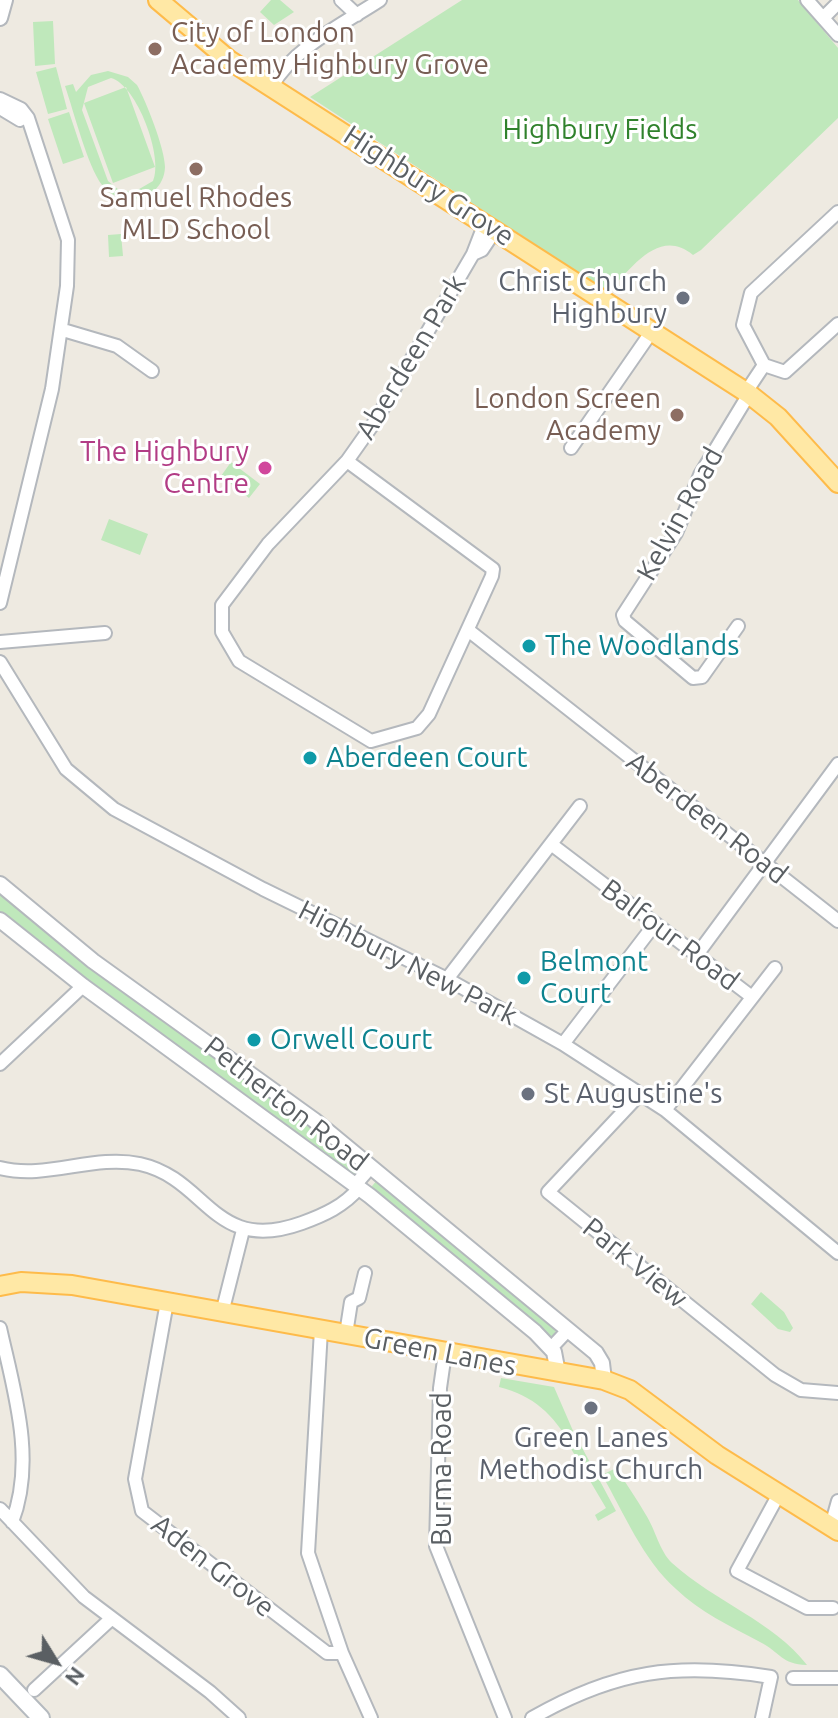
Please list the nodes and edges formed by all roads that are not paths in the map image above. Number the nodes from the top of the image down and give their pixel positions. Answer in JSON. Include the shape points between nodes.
{"nodes":[{"id":1,"x":5,"y":0,"type":"edge"},
{"id":2,"x":158,"y":0,"type":"edge"},
{"id":3,"x":341,"y":0,"type":"edge"},
{"id":4,"x":380,"y":0,"type":"edge"},
{"id":5,"x":807,"y":0,"type":"edge"},
{"id":6,"x":838,"y":3,"type":"edge"},
{"id":7,"x":357,"y":15,"type":"junction"},
{"id":8,"x":0,"y":18,"type":"edge"},
{"id":9,"x":823,"y":18,"type":"junction"},
{"id":10,"x":838,"y":35,"type":"edge"},
{"id":11,"x":272,"y":86,"type":"junction"},
{"id":12,"x":0,"y":99,"type":"edge"},
{"id":13,"x":0,"y":108,"type":"edge"},
{"id":14,"x":33,"y":139,"type":"junction"},
{"id":15,"x":838,"y":212,"type":"edge"},
{"id":16,"x":491,"y":226,"type":"junction"},
{"id":17,"x":838,"y":324,"type":"edge"},
{"id":18,"x":63,"y":330,"type":"junction"},
{"id":19,"x":652,"y":331,"type":"junction"},
{"id":20,"x":764,"y":365,"type":"junction"},
{"id":21,"x":152,"y":371,"type":"dead end"},
{"id":22,"x":747,"y":393,"type":"junction"},
{"id":23,"x":571,"y":448,"type":"dead end"},
{"id":24,"x":347,"y":461,"type":"junction"},
{"id":25,"x":838,"y":483,"type":"edge"},
{"id":26,"x":0,"y":603,"type":"edge"},
{"id":27,"x":738,"y":626,"type":"dead end"},
{"id":28,"x":468,"y":630,"type":"junction"},
{"id":29,"x":105,"y":633,"type":"dead end"},
{"id":30,"x":0,"y":642,"type":"edge"},
{"id":31,"x":0,"y":662,"type":"edge"},
{"id":32,"x":838,"y":764,"type":"edge"},
{"id":33,"x":580,"y":806,"type":"dead end"},
{"id":34,"x":551,"y":844,"type":"junction"},
{"id":35,"x":765,"y":863,"type":"junction"},
{"id":36,"x":0,"y":884,"type":"edge"},
{"id":37,"x":0,"y":920,"type":"edge"},
{"id":38,"x":838,"y":921,"type":"edge"},
{"id":39,"x":654,"y":925,"type":"junction"},
{"id":40,"x":696,"y":956,"type":"junction"},
{"id":41,"x":775,"y":968,"type":"dead end"},
{"id":42,"x":447,"y":979,"type":"junction"},
{"id":43,"x":83,"y":986,"type":"junction"},
{"id":44,"x":752,"y":997,"type":"junction"},
{"id":45,"x":563,"y":1044,"type":"junction"},
{"id":46,"x":0,"y":1064,"type":"edge"},
{"id":47,"x":640,"y":1094,"type":"junction"},
{"id":48,"x":665,"y":1110,"type":"junction"},
{"id":49,"x":0,"y":1168,"type":"edge"},
{"id":50,"x":374,"y":1171,"type":"junction"},
{"id":51,"x":359,"y":1188,"type":"junction"},
{"id":52,"x":243,"y":1230,"type":"junction"},
{"id":53,"x":838,"y":1253,"type":"edge"},
{"id":54,"x":365,"y":1273,"type":"dead end"},
{"id":55,"x":0,"y":1286,"type":"edge"},
{"id":56,"x":167,"y":1302,"type":"junction"},
{"id":57,"x":222,"y":1313,"type":"junction"},
{"id":58,"x":0,"y":1328,"type":"edge"},
{"id":59,"x":321,"y":1330,"type":"junction"},
{"id":60,"x":568,"y":1330,"type":"junction"},
{"id":61,"x":346,"y":1334,"type":"junction"},
{"id":62,"x":551,"y":1348,"type":"junction"},
{"id":63,"x":445,"y":1353,"type":"junction"},
{"id":64,"x":558,"y":1373,"type":"junction"},
{"id":65,"x":604,"y":1380,"type":"junction"},
{"id":66,"x":838,"y":1393,"type":"edge"},
{"id":67,"x":780,"y":1492,"type":"junction"},
{"id":68,"x":838,"y":1501,"type":"edge"},
{"id":69,"x":0,"y":1509,"type":"edge"},
{"id":70,"x":12,"y":1522,"type":"junction"},
{"id":71,"x":835,"y":1529,"type":"edge"},
{"id":72,"x":833,"y":1608,"type":"dead end"},
{"id":73,"x":112,"y":1618,"type":"junction"},
{"id":74,"x":342,"y":1653,"type":"junction"},
{"id":75,"x":0,"y":1675,"type":"edge"},
{"id":76,"x":793,"y":1678,"type":"dead end"},
{"id":77,"x":838,"y":1678,"type":"edge"},
{"id":78,"x":34,"y":1690,"type":"dead end"},
{"id":79,"x":41,"y":1718,"type":"edge"},
{"id":80,"x":239,"y":1718,"type":"edge"},
{"id":81,"x":371,"y":1718,"type":"edge"},
{"id":82,"x":505,"y":1718,"type":"edge"},
{"id":83,"x":532,"y":1718,"type":"edge"},
{"id":84,"x":762,"y":1718,"type":"edge"}],
"edges":[{"from":1,"to":8,"type":"street"},
{"from":2,"to":11,"type":"main road","name":"Highbury Grove","via":[[211,47]]},
{"from":3,"to":7,"type":"street"},
{"from":4,"to":7,"type":"street"},
{"from":5,"to":9,"type":"street"},
{"from":6,"to":9,"type":"street"},
{"from":7,"to":11,"type":"street","via":[[297,58]]},
{"from":9,"to":10,"type":"street"},
{"from":11,"to":16,"type":"main road","name":"Highbury Grove"},
{"from":12,"to":14,"type":"street","via":[[21,109]]},
{"from":13,"to":14,"type":"street","via":[[17,115]]},
{"from":14,"to":18,"type":"street","via":[[68,240]]},
{"from":15,"to":20,"type":"street","via":[[751,293],[743,325]]},
{"from":16,"to":19,"type":"main road","name":"Highbury Grove"},
{"from":16,"to":24,"type":"street","name":"Aberdeen Park","via":[[482,250],[473,254]]},
{"from":17,"to":20,"type":"street","via":[[785,372]]},
{"from":18,"to":21,"type":"street","via":[[117,346]]},
{"from":18,"to":26,"type":"street"},
{"from":19,"to":22,"type":"main road","name":"Highbury Grove"},
{"from":19,"to":23,"type":"street"},
{"from":20,"to":22,"type":"street"},
{"from":22,"to":25,"type":"main road","name":"Highbury Grove","via":[[789,428]]},
{"from":22,"to":27,"type":"street","name":"Kelvin Road","via":[[700,475],[676,533],[623,615],[693,678],[702,677]]},
{"from":24,"to":28,"type":"street","name":"Aberdeen Park","via":[[489,563],[492,576]]},
{"from":24,"to":28,"type":"street","name":"Aberdeen Park","via":[[225,598],[222,632],[239,661],[371,741],[417,728],[429,714]]},
{"from":28,"to":35,"type":"street","name":"Aberdeen Road"},
{"from":29,"to":30,"type":"street"},
{"from":31,"to":42,"type":"street","name":"Highbury New Park","via":[[66,769],[114,809]]},
{"from":32,"to":35,"type":"street"},
{"from":33,"to":34,"type":"street"},
{"from":34,"to":39,"type":"street","name":"Balfour Road"},
{"from":34,"to":42,"type":"street"},
{"from":35,"to":38,"type":"street","name":"Aberdeen Road"},
{"from":35,"to":40,"type":"street"},
{"from":36,"to":50,"type":"street","name":"Petherton Road","via":[[85,955],[291,1103]]},
{"from":37,"to":43,"type":"street","name":"Petherton Road"},
{"from":39,"to":40,"type":"street","name":"Balfour Road"},
{"from":39,"to":45,"type":"street"},
{"from":40,"to":44,"type":"street","name":"Balfour Road"},
{"from":41,"to":44,"type":"street"},
{"from":42,"to":45,"type":"street","name":"Highbury New Park"},
{"from":43,"to":46,"type":"street"},
{"from":43,"to":51,"type":"street","name":"Petherton Road"},
{"from":44,"to":48,"type":"street","name":"Balfour Road"},
{"from":45,"to":47,"type":"street","name":"Highbury New Park"},
{"from":47,"to":48,"type":"street","name":"Highbury New Park"},
{"from":47,"to":66,"type":"street","name":"Park View","via":[[548,1192],[775,1375],[801,1390]]},
{"from":48,"to":53,"type":"street","name":"Highbury New Park"},
{"from":49,"to":52,"type":"street","via":[[30,1173],[100,1163],[142,1165]]},
{"from":50,"to":51,"type":"street"},
{"from":50,"to":60,"type":"street","name":"Petherton Road"},
{"from":51,"to":52,"type":"street","via":[[340,1207],[305,1222],[269,1231]]},
{"from":51,"to":62,"type":"street","name":"Petherton Road"},
{"from":52,"to":57,"type":"street"},
{"from":54,"to":61,"type":"street","via":[[359,1298],[351,1302]]},
{"from":55,"to":56,"type":"main road","name":"Green Lanes","via":[[46,1281]]},
{"from":56,"to":57,"type":"main road","name":"Green Lanes"},
{"from":56,"to":74,"type":"street","name":"Aden Grove","via":[[135,1479],[142,1511],[327,1653]]},
{"from":57,"to":59,"type":"main road","name":"Green Lanes"},
{"from":58,"to":70,"type":"street","via":[[23,1457]]},
{"from":59,"to":61,"type":"main road","name":"Green Lanes"},
{"from":59,"to":74,"type":"street","via":[[308,1553]]},
{"from":60,"to":62,"type":"street"},
{"from":60,"to":65,"type":"street","name":"Petherton Road","via":[[600,1358]]},
{"from":61,"to":63,"type":"main road","name":"Green Lanes"},
{"from":62,"to":64,"type":"street"},
{"from":63,"to":64,"type":"main road","name":"Green Lanes"},
{"from":63,"to":82,"type":"street","name":"Burma Road","via":[[436,1546]]},
{"from":64,"to":65,"type":"main road","name":"Green Lanes"},
{"from":65,"to":67,"type":"main road","name":"Green Lanes","via":[[630,1390],[717,1455]]},
{"from":67,"to":71,"type":"main road","name":"Green Lanes"},
{"from":67,"to":72,"type":"street","via":[[737,1571],[807,1608]]},
{"from":68,"to":71,"type":"street"},
{"from":69,"to":70,"type":"street"},
{"from":70,"to":73,"type":"street","via":[[84,1597]]},
{"from":73,"to":78,"type":"street"},
{"from":73,"to":80,"type":"street"},
{"from":74,"to":81,"type":"street"},
{"from":75,"to":79,"type":"main road"},
{"from":76,"to":77,"type":"street"},
{"from":83,"to":84,"type":"street","via":[[632,1676],[712,1668],[771,1677]]}]}
